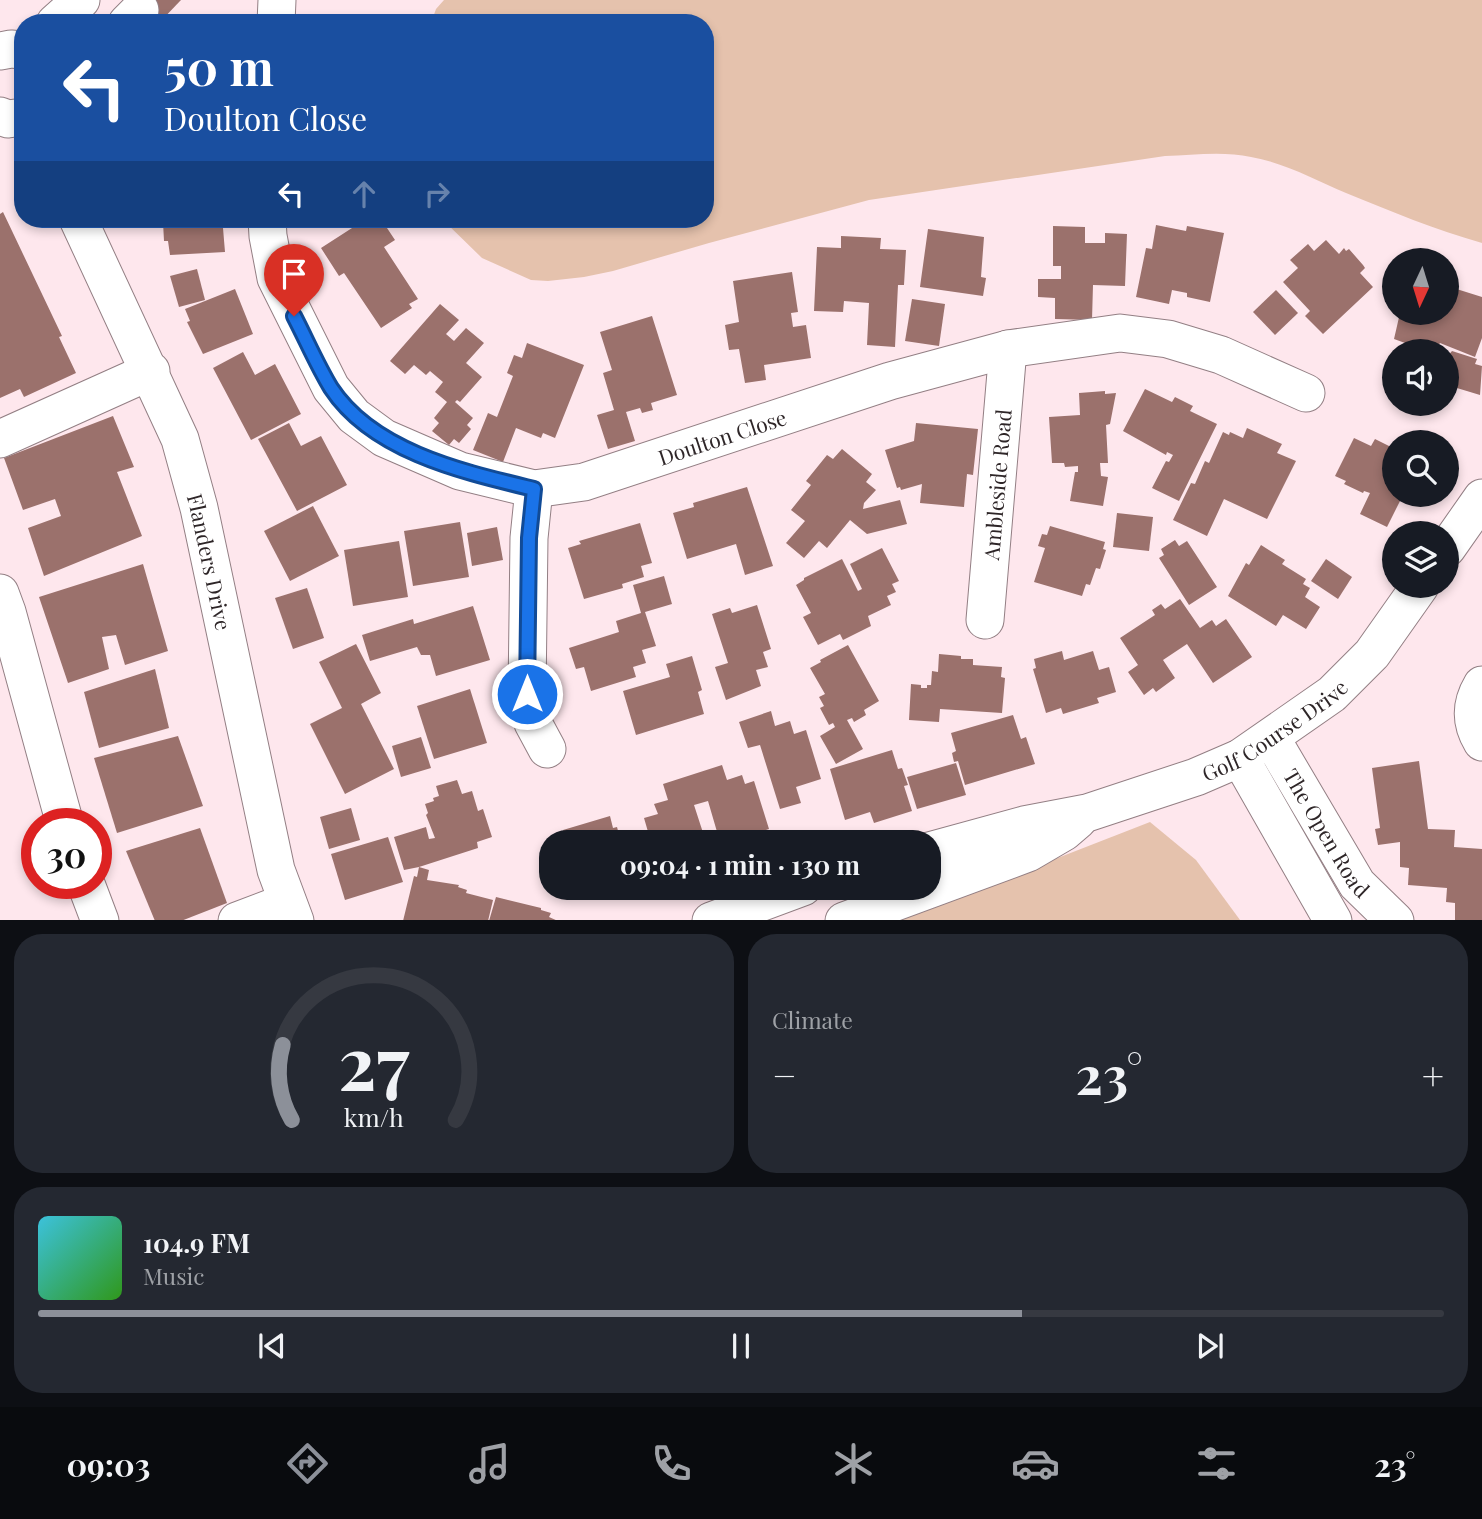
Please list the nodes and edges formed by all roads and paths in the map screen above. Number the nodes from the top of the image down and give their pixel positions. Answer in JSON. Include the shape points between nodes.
{"nodes":[{"id":1,"x":81,"y":0,"type":"edge"},
{"id":2,"x":65,"y":14,"type":"edge"},
{"id":3,"x":82,"y":228,"type":"edge"},
{"id":4,"x":268,"y":228,"type":"edge"},
{"id":5,"x":1008,"y":349,"type":"junction"},
{"id":6,"x":150,"y":371,"type":"junction"},
{"id":7,"x":1306,"y":393,"type":"dead end"},
{"id":8,"x":0,"y":439,"type":"edge"},
{"id":9,"x":534,"y":489,"type":"junction"},
{"id":10,"x":1482,"y":498,"type":"edge"},
{"id":11,"x":1459,"y":531,"type":"edge"},
{"id":12,"x":0,"y":593,"type":"edge"},
{"id":13,"x":1412,"y":598,"type":"edge"},
{"id":14,"x":985,"y":620,"type":"dead end"},
{"id":15,"x":1477,"y":694,"type":"edge"},
{"id":16,"x":1271,"y":738,"type":"junction"},
{"id":17,"x":1482,"y":742,"type":"edge"},
{"id":18,"x":547,"y":749,"type":"dead end"},
{"id":19,"x":1240,"y":758,"type":"junction"},
{"id":20,"x":60,"y":808,"type":"edge"},
{"id":21,"x":1087,"y":813,"type":"junction"},
{"id":22,"x":941,"y":848,"type":"edge"},
{"id":23,"x":1368,"y":896,"type":"junction"},
{"id":24,"x":92,"y":899,"type":"edge"},
{"id":25,"x":767,"y":900,"type":"edge"},
{"id":26,"x":291,"y":911,"type":"edge"},
{"id":27,"x":100,"y":920,"type":"edge"},
{"id":28,"x":237,"y":920,"type":"edge"},
{"id":29,"x":711,"y":920,"type":"edge"},
{"id":30,"x":844,"y":920,"type":"edge"},
{"id":31,"x":1335,"y":920,"type":"edge"},
{"id":32,"x":1395,"y":920,"type":"edge"}],
"edges":[{"from":1,"to":2,"type":"street"},
{"from":3,"to":6,"type":"street","name":"Flanders Drive"},
{"from":4,"to":9,"type":"street","name":"Doulton Close","via":[[276,278],[331,388],[354,416],[384,438],[460,471]]},
{"from":5,"to":7,"type":"street","name":"Doulton Close","via":[[1120,333],[1168,339],[1221,355]]},
{"from":5,"to":9,"type":"street","name":"Doulton Close","via":[[890,381],[584,482]]},
{"from":5,"to":14,"type":"street","name":"Ambleside Road"},
{"from":6,"to":8,"type":"street"},
{"from":6,"to":26,"type":"street","name":"Flanders Drive","via":[[180,439],[200,508],[276,870]]},
{"from":9,"to":18,"type":"street","via":[[527,694],[533,723]]},
{"from":10,"to":11,"type":"street"},
{"from":12,"to":20,"type":"street"},
{"from":13,"to":16,"type":"street","name":"Golf Course Drive","via":[[1372,654],[1332,694]]},
{"from":15,"to":17,"type":"street","via":[[1474,724]]},
{"from":16,"to":19,"type":"street","name":"Golf Course Drive"},
{"from":16,"to":23,"type":"street","name":"The Open Road"},
{"from":19,"to":21,"type":"street","name":"Golf Course Drive"},
{"from":19,"to":31,"type":"street","name":"The Open Road"},
{"from":21,"to":22,"type":"street","name":"Golf Course Drive"},
{"from":21,"to":30,"type":"street","name":"Golf Course Drive","via":[[1028,853]]},
{"from":23,"to":31,"type":"street"},
{"from":23,"to":32,"type":"street","name":"The Open Road"},
{"from":24,"to":27,"type":"street"},
{"from":25,"to":29,"type":"street"},
{"from":26,"to":28,"type":"street"}]}
